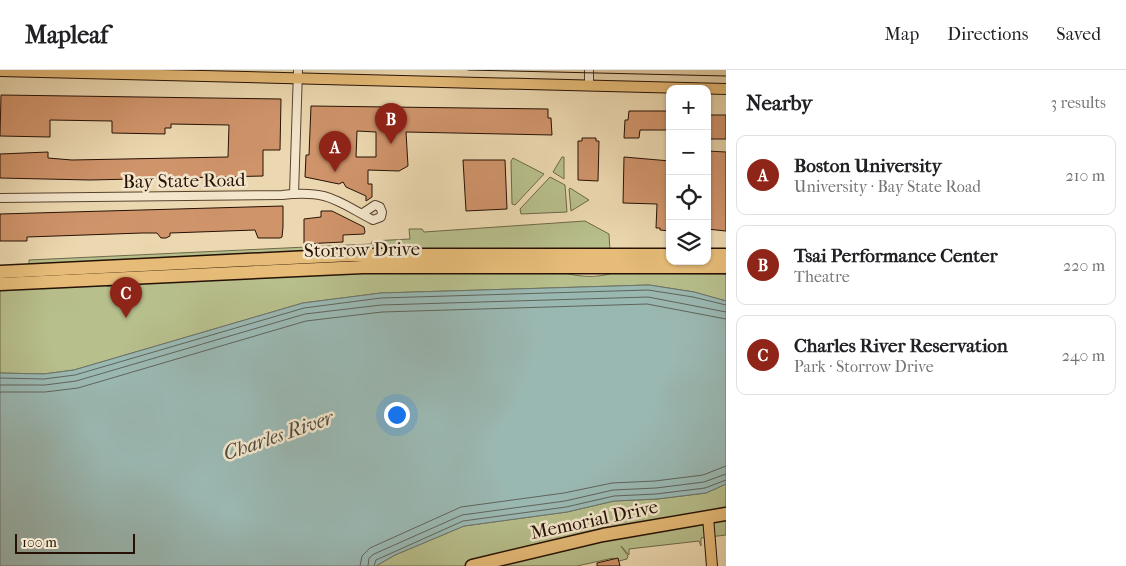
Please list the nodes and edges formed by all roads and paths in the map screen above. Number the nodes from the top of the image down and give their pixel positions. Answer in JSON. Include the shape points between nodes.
{"nodes":[{"id":1,"x":590,"y":70,"type":"edge"},
{"id":2,"x":0,"y":71,"type":"edge"},
{"id":3,"x":297,"y":74,"type":"edge"},
{"id":4,"x":589,"y":86,"type":"junction"},
{"id":5,"x":726,"y":89,"type":"edge"},
{"id":6,"x":294,"y":194,"type":"junction"},
{"id":7,"x":0,"y":198,"type":"edge"},
{"id":8,"x":363,"y":213,"type":"dead end"},
{"id":9,"x":666,"y":255,"type":"edge"},
{"id":10,"x":726,"y":267,"type":"edge"},
{"id":11,"x":0,"y":272,"type":"edge"},
{"id":12,"x":0,"y":284,"type":"edge"},
{"id":13,"x":726,"y":514,"type":"edge"},
{"id":14,"x":708,"y":516,"type":"junction"},
{"id":15,"x":472,"y":566,"type":"edge"},
{"id":16,"x":712,"y":566,"type":"edge"}],
"edges":[{"from":1,"to":4,"type":"street"},
{"from":2,"to":3,"type":"main road"},
{"from":3,"to":4,"type":"main road"},
{"from":3,"to":6,"type":"street"},
{"from":4,"to":5,"type":"main road"},
{"from":6,"to":7,"type":"street","name":"Bay State Road"},
{"from":6,"to":8,"type":"street","name":"Bay State Road","via":[[329,196]]},
{"from":9,"to":11,"type":"highway","name":"Storrow Drive","via":[[351,255]]},
{"from":10,"to":12,"type":"highway","name":"Storrow Drive","via":[[363,267]]},
{"from":13,"to":14,"type":"highway","name":"Memorial Drive"},
{"from":14,"to":15,"type":"highway","name":"Memorial Drive","via":[[590,537]]},
{"from":14,"to":16,"type":"main road"}]}
